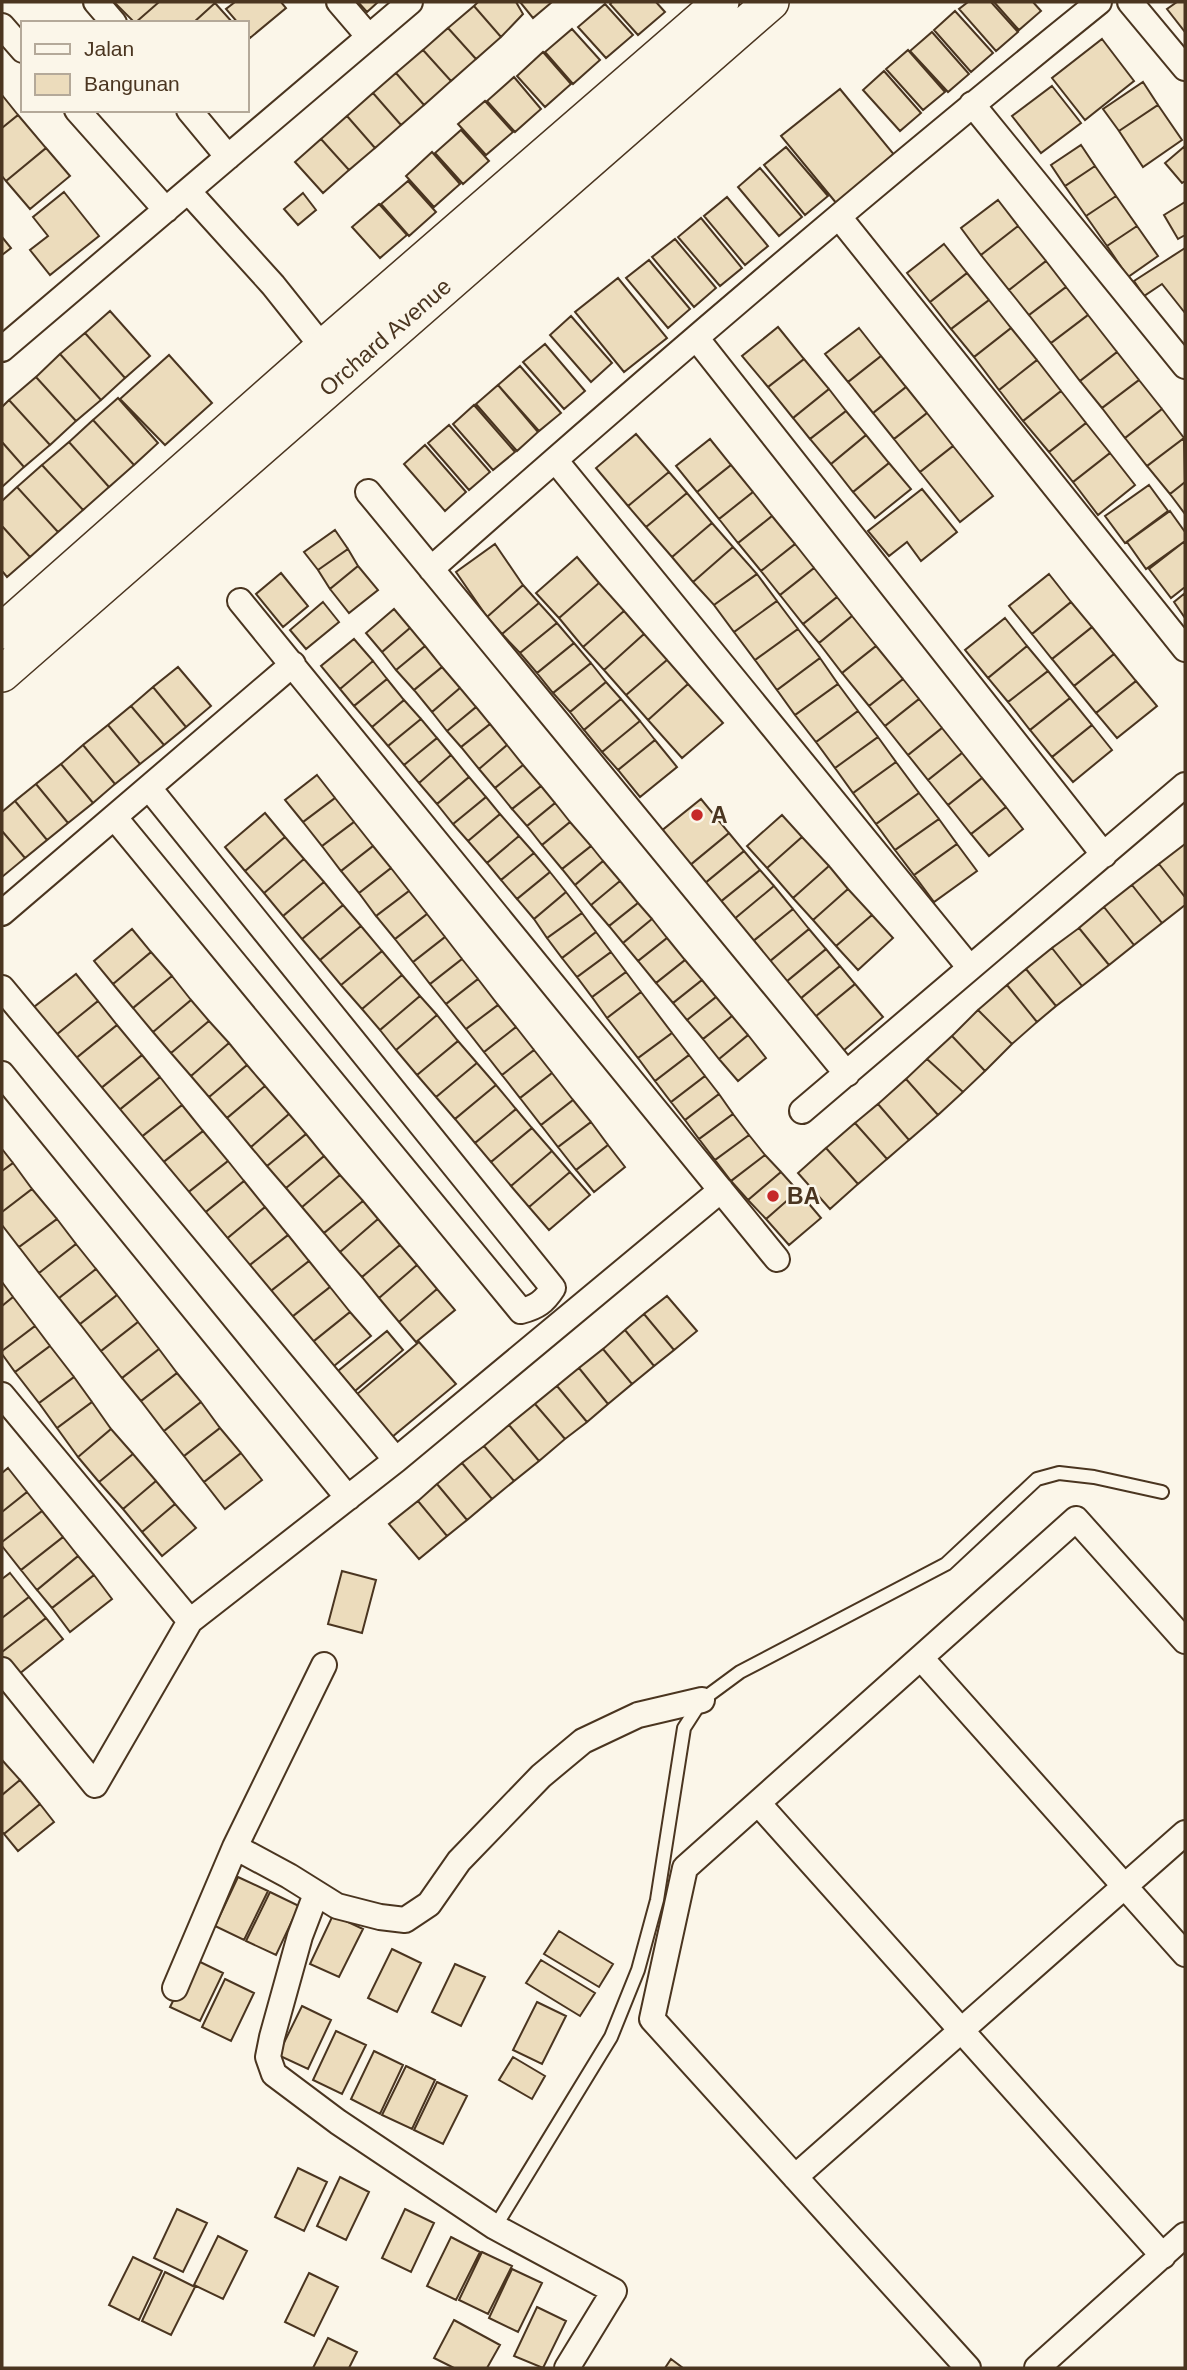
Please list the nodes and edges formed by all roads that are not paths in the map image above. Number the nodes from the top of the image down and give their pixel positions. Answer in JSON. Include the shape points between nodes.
{"nodes":[{"id":1,"x":96,"y":2,"type":"edge"},
{"id":2,"x":339,"y":2,"type":"edge"},
{"id":3,"x":410,"y":2,"type":"edge"},
{"id":4,"x":771,"y":2,"type":"edge"},
{"id":5,"x":1099,"y":2,"type":"edge"},
{"id":6,"x":1130,"y":2,"type":"edge"},
{"id":7,"x":112,"y":21,"type":"edge"},
{"id":8,"x":713,"y":23,"type":"edge"},
{"id":9,"x":2,"y":26,"type":"edge"},
{"id":10,"x":369,"y":37,"type":"junction"},
{"id":11,"x":21,"y":48,"type":"edge"},
{"id":12,"x":1185,"y":68,"type":"edge"},
{"id":13,"x":972,"y":104,"type":"junction"},
{"id":14,"x":79,"y":112,"type":"edge"},
{"id":15,"x":191,"y":112,"type":"edge"},
{"id":16,"x":228,"y":157,"type":"junction"},
{"id":17,"x":188,"y":191,"type":"junction"},
{"id":18,"x":166,"y":209,"type":"junction"},
{"id":19,"x":839,"y":217,"type":"junction"},
{"id":20,"x":5,"y":339,"type":"edge"},
{"id":21,"x":696,"y":339,"type":"junction"},
{"id":22,"x":1180,"y":351,"type":"edge"},
{"id":23,"x":333,"y":360,"type":"junction"},
{"id":24,"x":555,"y":460,"type":"junction"},
{"id":25,"x":368,"y":492,"type":"dead end"},
{"id":26,"x":431,"y":569,"type":"junction"},
{"id":27,"x":240,"y":601,"type":"dead end"},
{"id":28,"x":2,"y":631,"type":"edge"},
{"id":29,"x":1185,"y":649,"type":"edge"},
{"id":30,"x":293,"y":664,"type":"junction"},
{"id":31,"x":2,"y":674,"type":"edge"},
{"id":32,"x":1185,"y":785,"type":"edge"},
{"id":33,"x":149,"y":788,"type":"junction"},
{"id":34,"x":115,"y":818,"type":"junction"},
{"id":35,"x":1104,"y":855,"type":"junction"},
{"id":36,"x":2,"y":913,"type":"edge"},
{"id":37,"x":970,"y":968,"type":"junction"},
{"id":38,"x":2,"y":988,"type":"edge"},
{"id":39,"x":2,"y":1074,"type":"edge"},
{"id":40,"x":847,"y":1074,"type":"junction"},
{"id":41,"x":802,"y":1111,"type":"dead end"},
{"id":42,"x":721,"y":1190,"type":"junction"},
{"id":43,"x":777,"y":1259,"type":"dead end"},
{"id":44,"x":2,"y":1395,"type":"edge"},
{"id":45,"x":396,"y":1460,"type":"junction"},
{"id":46,"x":1162,"y":1492,"type":"dead end"},
{"id":47,"x":348,"y":1498,"type":"junction"},
{"id":48,"x":190,"y":1621,"type":"junction"},
{"id":49,"x":1185,"y":1641,"type":"edge"},
{"id":50,"x":921,"y":1658,"type":"junction"},
{"id":51,"x":324,"y":1665,"type":"dead end"},
{"id":52,"x":2,"y":1670,"type":"edge"},
{"id":53,"x":702,"y":1700,"type":"junction"},
{"id":54,"x":758,"y":1803,"type":"junction"},
{"id":55,"x":1185,"y":1833,"type":"edge"},
{"id":56,"x":235,"y":1847,"type":"junction"},
{"id":57,"x":1125,"y":1886,"type":"junction"},
{"id":58,"x":316,"y":1894,"type":"junction"},
{"id":59,"x":1185,"y":1954,"type":"edge"},
{"id":60,"x":175,"y":1988,"type":"dead end"},
{"id":61,"x":961,"y":2030,"type":"junction"},
{"id":62,"x":795,"y":2177,"type":"junction"},
{"id":63,"x":495,"y":2227,"type":"junction"},
{"id":64,"x":1185,"y":2235,"type":"edge"},
{"id":65,"x":1163,"y":2256,"type":"junction"},
{"id":66,"x":567,"y":2368,"type":"edge"},
{"id":67,"x":968,"y":2368,"type":"edge"},
{"id":68,"x":1037,"y":2368,"type":"edge"}],
"edges":[{"from":1,"to":7,"type":"street"},
{"from":2,"to":10,"type":"street"},
{"from":3,"to":10,"type":"street"},
{"from":4,"to":8,"type":"street","name":"Orchard Avenue"},
{"from":5,"to":13,"type":"street"},
{"from":6,"to":12,"type":"street"},
{"from":8,"to":23,"type":"street","name":"Orchard Avenue"},
{"from":9,"to":11,"type":"street"},
{"from":10,"to":16,"type":"street"},
{"from":13,"to":19,"type":"street"},
{"from":13,"to":22,"type":"street"},
{"from":14,"to":18,"type":"street"},
{"from":15,"to":16,"type":"street"},
{"from":16,"to":17,"type":"street"},
{"from":17,"to":18,"type":"street"},
{"from":17,"to":23,"type":"street","via":[[274,285]]},
{"from":18,"to":20,"type":"street"},
{"from":19,"to":21,"type":"street"},
{"from":19,"to":29,"type":"street"},
{"from":21,"to":24,"type":"street"},
{"from":21,"to":35,"type":"street"},
{"from":23,"to":28,"type":"street","name":"Orchard Avenue"},
{"from":23,"to":31,"type":"street","name":"Orchard Avenue"},
{"from":24,"to":26,"type":"street"},
{"from":24,"to":37,"type":"street"},
{"from":25,"to":26,"type":"street"},
{"from":26,"to":40,"type":"street"},
{"from":27,"to":30,"type":"street"},
{"from":30,"to":33,"type":"street"},
{"from":30,"to":42,"type":"street"},
{"from":32,"to":35,"type":"street"},
{"from":33,"to":34,"type":"street"},
{"from":33,"to":34,"type":"street","via":[[553,1288],[545,1301],[521,1311]]},
{"from":34,"to":36,"type":"street"},
{"from":35,"to":37,"type":"street"},
{"from":37,"to":40,"type":"street"},
{"from":38,"to":45,"type":"street"},
{"from":39,"to":47,"type":"street"},
{"from":40,"to":41,"type":"street"},
{"from":42,"to":43,"type":"street"},
{"from":42,"to":45,"type":"street"},
{"from":44,"to":48,"type":"street"},
{"from":45,"to":47,"type":"street"},
{"from":46,"to":53,"type":"lane","via":[[1059,1473],[1037,1479],[946,1563],[740,1672]]},
{"from":47,"to":48,"type":"street"},
{"from":48,"to":52,"type":"street","via":[[95,1785]]},
{"from":49,"to":50,"type":"street","via":[[1076,1519]]},
{"from":50,"to":54,"type":"street"},
{"from":50,"to":57,"type":"street"},
{"from":51,"to":56,"type":"street"},
{"from":53,"to":58,"type":"street","via":[[638,1715],[583,1741],[541,1776],[459,1861],[429,1904],[405,1920],[337,1906]]},
{"from":53,"to":63,"type":"lane","via":[[684,1728],[657,1900],[638,1970],[611,2037]]},
{"from":54,"to":61,"type":"street"},
{"from":54,"to":62,"type":"street","via":[[685,1868],[652,2019]]},
{"from":55,"to":57,"type":"street"},
{"from":56,"to":58,"type":"street"},
{"from":56,"to":60,"type":"street"},
{"from":57,"to":59,"type":"street"},
{"from":57,"to":61,"type":"street"},
{"from":58,"to":63,"type":"street","via":[[272,2037],[268,2057],[274,2074]]},
{"from":61,"to":62,"type":"street"},
{"from":61,"to":65,"type":"street"},
{"from":62,"to":67,"type":"street"},
{"from":63,"to":66,"type":"street","via":[[614,2291]]},
{"from":64,"to":65,"type":"street"},
{"from":65,"to":68,"type":"street"}]}
